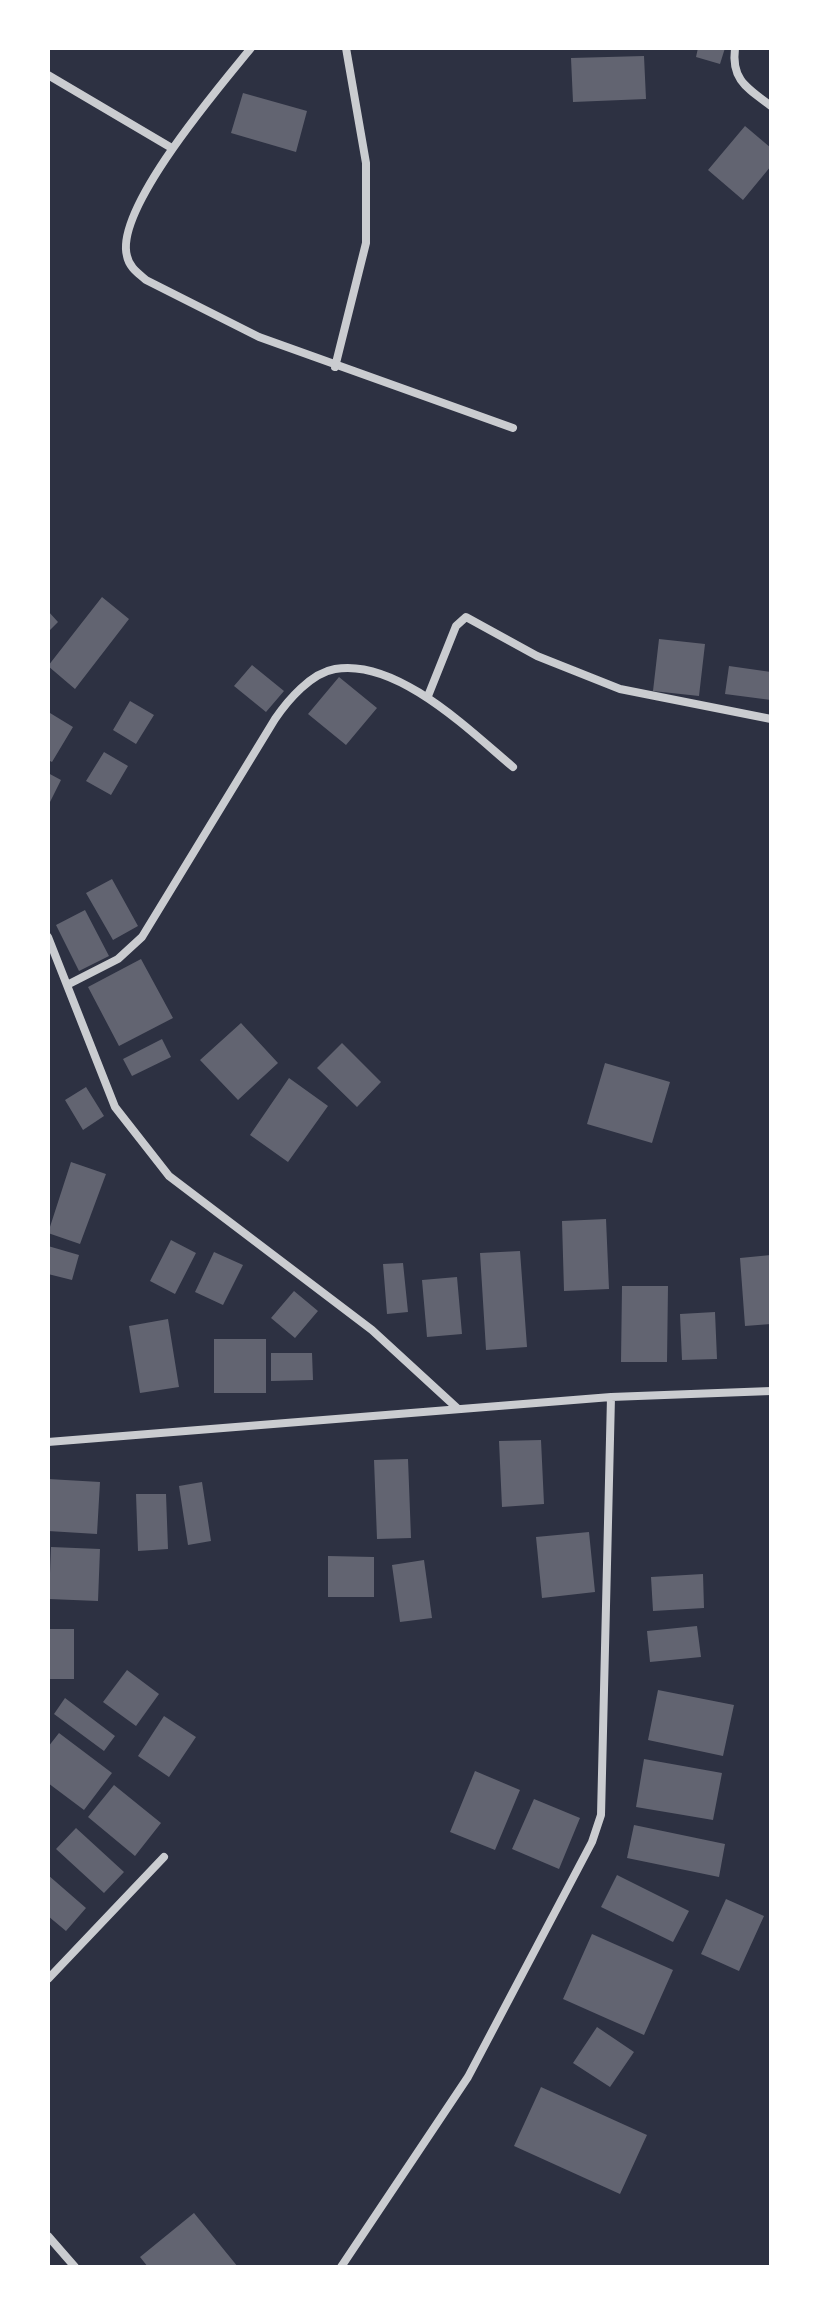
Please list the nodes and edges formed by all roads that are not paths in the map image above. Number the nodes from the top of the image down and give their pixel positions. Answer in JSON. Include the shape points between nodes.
{"nodes":[{"id":1,"x":251,"y":48,"type":"edge"},
{"id":2,"x":346,"y":48,"type":"edge"},
{"id":3,"x":735,"y":48,"type":"edge"},
{"id":4,"x":48,"y":75,"type":"edge"},
{"id":5,"x":771,"y":106,"type":"edge"},
{"id":6,"x":170,"y":147,"type":"junction"},
{"id":7,"x":335,"y":367,"type":"junction"},
{"id":8,"x":513,"y":428,"type":"dead end"},
{"id":9,"x":428,"y":696,"type":"junction"},
{"id":10,"x":771,"y":719,"type":"edge"},
{"id":11,"x":513,"y":767,"type":"dead end"},
{"id":12,"x":48,"y":937,"type":"edge"},
{"id":13,"x":67,"y":985,"type":"junction"},
{"id":14,"x":771,"y":1391,"type":"edge"},
{"id":15,"x":611,"y":1397,"type":"junction"},
{"id":16,"x":457,"y":1408,"type":"junction"},
{"id":17,"x":48,"y":1442,"type":"edge"},
{"id":18,"x":164,"y":1857,"type":"dead end"},
{"id":19,"x":48,"y":1979,"type":"edge"},
{"id":20,"x":48,"y":2236,"type":"edge"},
{"id":21,"x":75,"y":2267,"type":"edge"},
{"id":22,"x":341,"y":2267,"type":"edge"}],
"edges":[{"from":1,"to":6,"type":"street"},
{"from":2,"to":7,"type":"street","via":[[366,163],[366,243]]},
{"from":3,"to":5,"type":"street","via":[[739,83]]},
{"from":4,"to":6,"type":"street"},
{"from":6,"to":7,"type":"street","via":[[128,230],[126,255],[133,269],[259,337]]},
{"from":7,"to":8,"type":"street"},
{"from":9,"to":10,"type":"street","via":[[456,626],[466,617],[537,656],[620,689]]},
{"from":9,"to":11,"type":"street"},
{"from":9,"to":13,"type":"street","via":[[364,669],[333,669],[308,684],[275,719],[142,937],[118,959]]},
{"from":12,"to":13,"type":"street"},
{"from":13,"to":16,"type":"street","via":[[115,1107],[169,1176],[372,1330]]},
{"from":14,"to":15,"type":"street"},
{"from":15,"to":16,"type":"street"},
{"from":15,"to":22,"type":"street","via":[[601,1815],[592,1842],[468,2077]]},
{"from":16,"to":17,"type":"street"},
{"from":18,"to":19,"type":"street"},
{"from":20,"to":21,"type":"street"}]}
